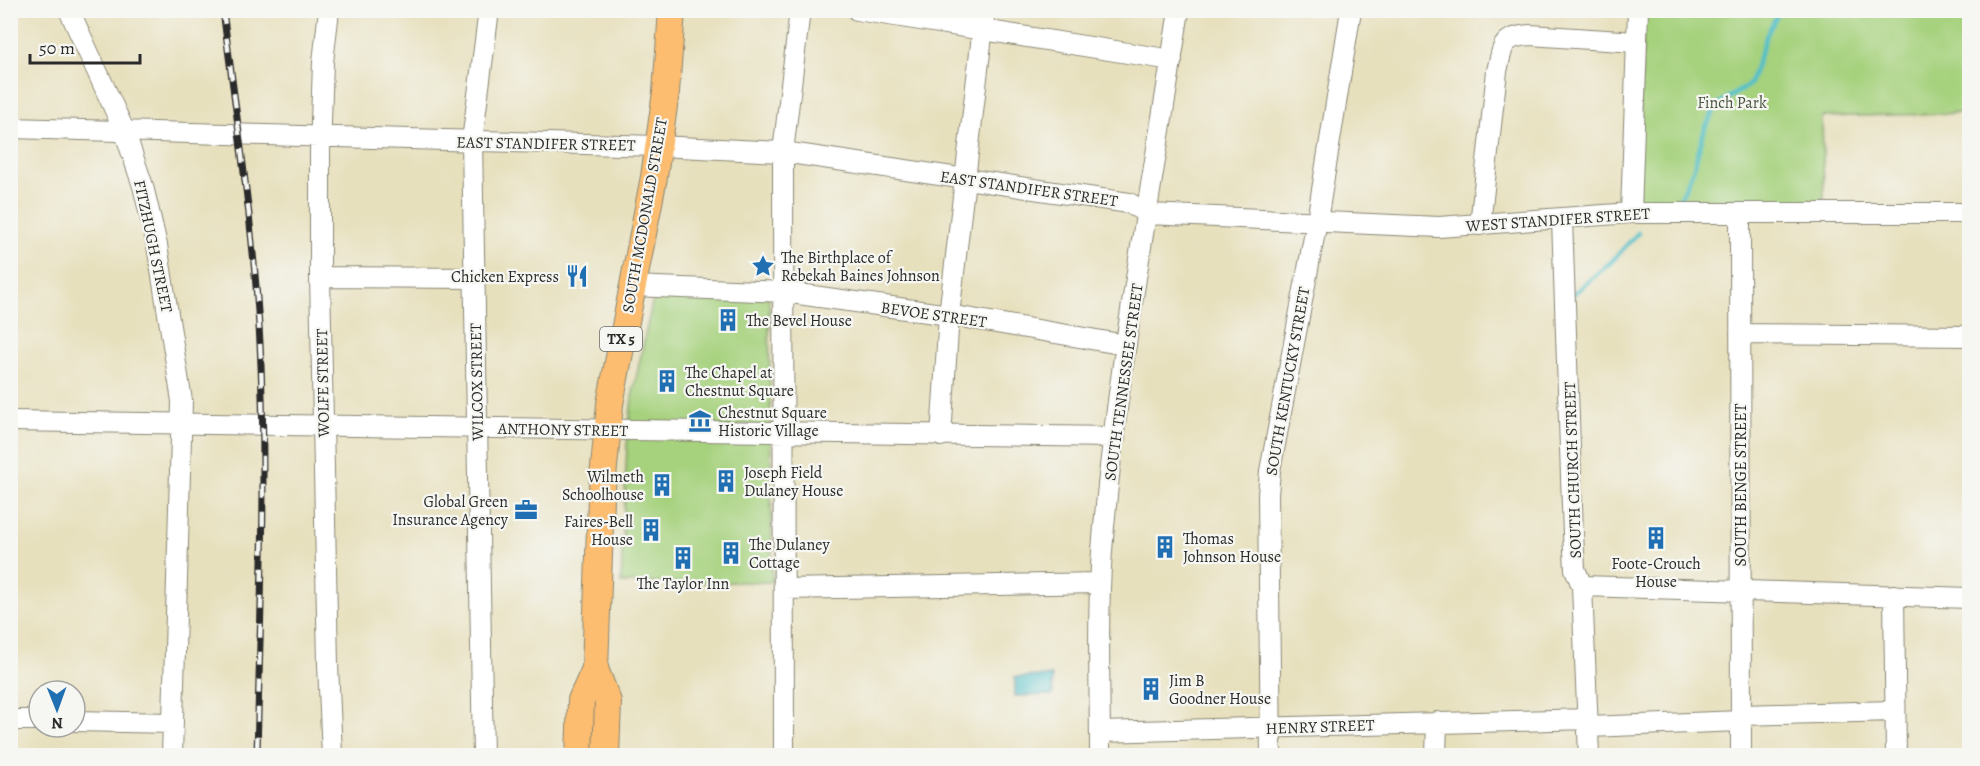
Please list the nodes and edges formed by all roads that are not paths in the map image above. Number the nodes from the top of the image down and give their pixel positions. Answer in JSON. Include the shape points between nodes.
{"nodes":[{"id":1,"x":69,"y":10,"type":"edge"},
{"id":2,"x":329,"y":10,"type":"edge"},
{"id":3,"x":489,"y":10,"type":"edge"},
{"id":4,"x":672,"y":10,"type":"edge"},
{"id":5,"x":800,"y":10,"type":"edge"},
{"id":6,"x":857,"y":10,"type":"edge"},
{"id":7,"x":1179,"y":10,"type":"edge"},
{"id":8,"x":1352,"y":10,"type":"edge"},
{"id":9,"x":1638,"y":10,"type":"edge"},
{"id":10,"x":984,"y":19,"type":"edge"},
{"id":11,"x":1636,"y":42,"type":"junction"},
{"id":12,"x":1172,"y":60,"type":"junction"},
{"id":13,"x":10,"y":128,"type":"edge"},
{"id":14,"x":124,"y":130,"type":"junction"},
{"id":15,"x":322,"y":136,"type":"junction"},
{"id":16,"x":472,"y":141,"type":"junction"},
{"id":17,"x":658,"y":146,"type":"junction"},
{"id":18,"x":783,"y":152,"type":"junction"},
{"id":19,"x":965,"y":179,"type":"junction"},
{"id":20,"x":1631,"y":213,"type":"junction"},
{"id":21,"x":1970,"y":213,"type":"edge"},
{"id":22,"x":1148,"y":214,"type":"junction"},
{"id":23,"x":1740,"y":214,"type":"junction"},
{"id":24,"x":1562,"y":219,"type":"junction"},
{"id":25,"x":1317,"y":221,"type":"junction"},
{"id":26,"x":1480,"y":225,"type":"junction"},
{"id":27,"x":320,"y":277,"type":"junction"},
{"id":28,"x":474,"y":278,"type":"junction"},
{"id":29,"x":632,"y":286,"type":"junction"},
{"id":30,"x":784,"y":292,"type":"junction"},
{"id":31,"x":949,"y":315,"type":"junction"},
{"id":32,"x":1740,"y":334,"type":"junction"},
{"id":33,"x":1970,"y":336,"type":"edge"},
{"id":34,"x":1126,"y":345,"type":"junction"},
{"id":35,"x":10,"y":422,"type":"edge"},
{"id":36,"x":183,"y":423,"type":"junction"},
{"id":37,"x":323,"y":425,"type":"junction"},
{"id":38,"x":477,"y":427,"type":"junction"},
{"id":39,"x":607,"y":429,"type":"junction"},
{"id":40,"x":783,"y":433,"type":"junction"},
{"id":41,"x":941,"y":436,"type":"junction"},
{"id":42,"x":1115,"y":437,"type":"junction"},
{"id":43,"x":1100,"y":583,"type":"junction"},
{"id":44,"x":1582,"y":586,"type":"junction"},
{"id":45,"x":784,"y":589,"type":"junction"},
{"id":46,"x":1739,"y":591,"type":"junction"},
{"id":47,"x":1894,"y":595,"type":"junction"},
{"id":48,"x":1970,"y":598,"type":"edge"},
{"id":49,"x":595,"y":669,"type":"junction"},
{"id":50,"x":1894,"y":711,"type":"junction"},
{"id":51,"x":1741,"y":718,"type":"junction"},
{"id":52,"x":10,"y":720,"type":"edge"},
{"id":53,"x":27,"y":720,"type":"edge"},
{"id":54,"x":87,"y":721,"type":"edge"},
{"id":55,"x":1437,"y":722,"type":"junction"},
{"id":56,"x":172,"y":723,"type":"junction"},
{"id":57,"x":1588,"y":723,"type":"junction"},
{"id":58,"x":1271,"y":727,"type":"junction"},
{"id":59,"x":1100,"y":732,"type":"junction"},
{"id":60,"x":172,"y":756,"type":"edge"},
{"id":61,"x":332,"y":756,"type":"edge"},
{"id":62,"x":483,"y":756,"type":"edge"},
{"id":63,"x":579,"y":756,"type":"edge"},
{"id":64,"x":606,"y":756,"type":"edge"},
{"id":65,"x":784,"y":756,"type":"edge"},
{"id":66,"x":1100,"y":756,"type":"edge"},
{"id":67,"x":1271,"y":756,"type":"edge"},
{"id":68,"x":1436,"y":756,"type":"edge"},
{"id":69,"x":1589,"y":756,"type":"edge"},
{"id":70,"x":1741,"y":756,"type":"edge"},
{"id":71,"x":1896,"y":756,"type":"edge"}],
"edges":[{"from":1,"to":14,"type":"street","name":"FITZHUGH STREET"},
{"from":2,"to":15,"type":"street","name":"WOLFE STREET","via":[[323,62]]},
{"from":3,"to":16,"type":"street","name":"WILCOX STREET"},
{"from":4,"to":17,"type":"main road","name":"SOUTH MCDONALD STREET","number":"TX 5"},
{"from":5,"to":18,"type":"street"},
{"from":6,"to":10,"type":"street"},
{"from":7,"to":12,"type":"street","name":"SOUTH TENNESSEE STREET"},
{"from":8,"to":25,"type":"street","name":"SOUTH KENTUCKY STREET"},
{"from":9,"to":11,"type":"street"},
{"from":10,"to":12,"type":"street"},
{"from":10,"to":19,"type":"street"},
{"from":11,"to":20,"type":"street"},
{"from":11,"to":26,"type":"street","via":[[1530,35],[1507,40],[1497,71]]},
{"from":12,"to":22,"type":"street","name":"SOUTH TENNESSEE STREET"},
{"from":13,"to":14,"type":"street","name":"EAST STANDIFER STREET"},
{"from":14,"to":15,"type":"street","name":"EAST STANDIFER STREET"},
{"from":14,"to":36,"type":"street","name":"FITZHUGH STREET","via":[[157,245]]},
{"from":15,"to":16,"type":"street","name":"EAST STANDIFER STREET"},
{"from":15,"to":27,"type":"street","name":"WOLFE STREET"},
{"from":16,"to":17,"type":"street","name":"EAST STANDIFER STREET"},
{"from":16,"to":28,"type":"street","name":"WILCOX STREET"},
{"from":17,"to":18,"type":"street","name":"EAST STANDIFER STREET"},
{"from":17,"to":29,"type":"main road","name":"SOUTH MCDONALD STREET","number":"TX 5"},
{"from":18,"to":19,"type":"street","name":"EAST STANDIFER STREET"},
{"from":18,"to":30,"type":"street"},
{"from":19,"to":22,"type":"street","name":"EAST STANDIFER STREET","via":[[1129,203]]},
{"from":19,"to":31,"type":"street"},
{"from":20,"to":23,"type":"street","name":"WEST STANDIFER STREET"},
{"from":20,"to":24,"type":"street","name":"WEST STANDIFER STREET"},
{"from":21,"to":23,"type":"street","name":"WEST STANDIFER STREET"},
{"from":22,"to":25,"type":"street","name":"WEST STANDIFER STREET"},
{"from":22,"to":34,"type":"street","name":"SOUTH TENNESSEE STREET"},
{"from":23,"to":32,"type":"street","name":"SOUTH BENGE STREET"},
{"from":24,"to":26,"type":"street","name":"WEST STANDIFER STREET"},
{"from":24,"to":44,"type":"street","name":"SOUTH CHURCH STREET","via":[[1573,534],[1575,568]]},
{"from":25,"to":26,"type":"street","name":"WEST STANDIFER STREET","via":[[1438,227]]},
{"from":25,"to":58,"type":"street","name":"SOUTH KENTUCKY STREET","via":[[1269,479]]},
{"from":27,"to":28,"type":"street"},
{"from":27,"to":37,"type":"street","name":"WOLFE STREET"},
{"from":28,"to":38,"type":"street","name":"WILCOX STREET"},
{"from":29,"to":30,"type":"street","name":"BEVOE STREET"},
{"from":29,"to":39,"type":"main road","name":"SOUTH MCDONALD STREET","number":"TX 5"},
{"from":30,"to":31,"type":"street","name":"BEVOE STREET"},
{"from":30,"to":40,"type":"street"},
{"from":31,"to":34,"type":"street","name":"BEVOE STREET"},
{"from":31,"to":41,"type":"street"},
{"from":32,"to":33,"type":"street"},
{"from":32,"to":46,"type":"street","name":"SOUTH BENGE STREET"},
{"from":34,"to":42,"type":"street","name":"SOUTH TENNESSEE STREET"},
{"from":35,"to":36,"type":"street","name":"ANTHONY STREET"},
{"from":36,"to":37,"type":"street","name":"ANTHONY STREET"},
{"from":36,"to":56,"type":"street","name":"FITZHUGH STREET"},
{"from":37,"to":38,"type":"street","name":"ANTHONY STREET"},
{"from":37,"to":61,"type":"street","name":"WOLFE STREET"},
{"from":38,"to":39,"type":"street","name":"ANTHONY STREET"},
{"from":38,"to":62,"type":"street","name":"WILCOX STREET"},
{"from":39,"to":40,"type":"street","name":"ANTHONY STREET"},
{"from":39,"to":49,"type":"main road","name":"SOUTH MCDONALD STREET","number":"TX 5"},
{"from":40,"to":41,"type":"street","name":"ANTHONY STREET"},
{"from":40,"to":45,"type":"street"},
{"from":41,"to":42,"type":"street","name":"ANTHONY STREET"},
{"from":42,"to":43,"type":"street","name":"SOUTH TENNESSEE STREET"},
{"from":43,"to":45,"type":"street"},
{"from":43,"to":59,"type":"street","name":"SOUTH TENNESSEE STREET"},
{"from":44,"to":46,"type":"street"},
{"from":44,"to":57,"type":"street","name":"SOUTH CHURCH STREET"},
{"from":45,"to":65,"type":"street"},
{"from":46,"to":47,"type":"street"},
{"from":46,"to":51,"type":"street","name":"SOUTH BENGE STREET"},
{"from":47,"to":48,"type":"street"},
{"from":47,"to":50,"type":"street"},
{"from":49,"to":63,"type":"main road","name":"SOUTH MCDONALD STREET","number":"TX 5","via":[[581,700]]},
{"from":49,"to":64,"type":"main road","name":"SOUTH MCDONALD STREET","number":"TX 5","via":[[608,702]]},
{"from":50,"to":51,"type":"street"},
{"from":50,"to":71,"type":"street"},
{"from":51,"to":57,"type":"street"},
{"from":51,"to":70,"type":"street","name":"SOUTH BENGE STREET"},
{"from":52,"to":53,"type":"street"},
{"from":54,"to":56,"type":"street"},
{"from":55,"to":57,"type":"street","name":"HENRY STREET"},
{"from":55,"to":58,"type":"street","name":"HENRY STREET"},
{"from":55,"to":68,"type":"street"},
{"from":56,"to":60,"type":"street","name":"FITZHUGH STREET"},
{"from":57,"to":69,"type":"street","name":"SOUTH CHURCH STREET"},
{"from":58,"to":59,"type":"street","name":"HENRY STREET"},
{"from":58,"to":67,"type":"street","name":"SOUTH KENTUCKY STREET"},
{"from":59,"to":66,"type":"street","name":"SOUTH TENNESSEE STREET"}]}
